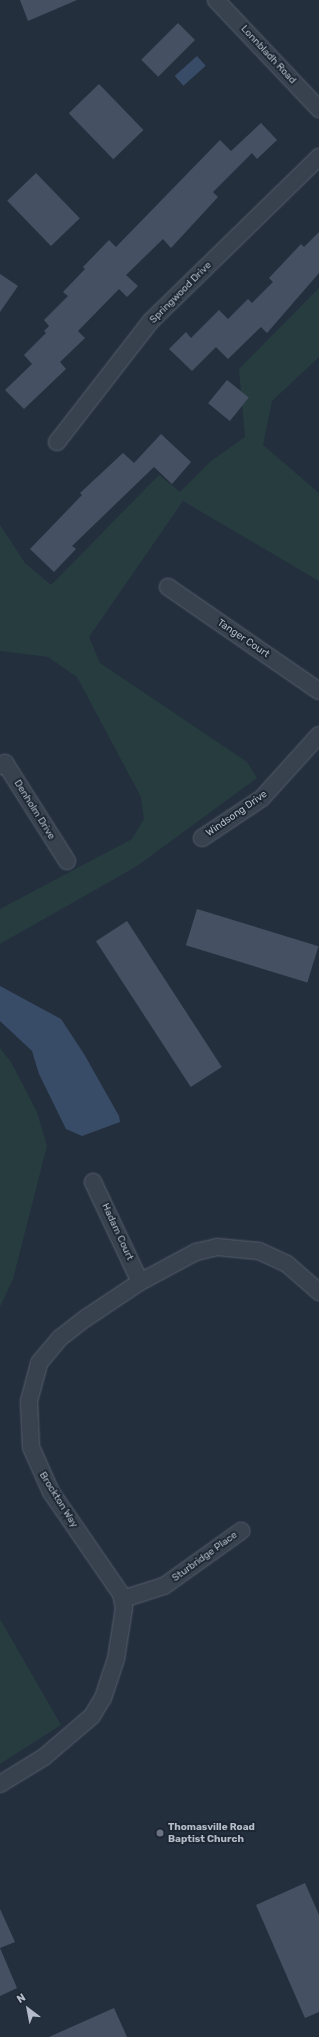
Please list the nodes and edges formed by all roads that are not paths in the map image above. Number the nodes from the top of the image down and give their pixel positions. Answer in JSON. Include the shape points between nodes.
{"nodes":[{"id":1,"x":216,"y":0,"type":"edge"},
{"id":2,"x":319,"y":109,"type":"edge"},
{"id":3,"x":319,"y":157,"type":"edge"},
{"id":4,"x":57,"y":442,"type":"dead end"},
{"id":5,"x":168,"y":587,"type":"dead end"},
{"id":6,"x":319,"y":690,"type":"edge"},
{"id":7,"x":319,"y":735,"type":"edge"},
{"id":8,"x":0,"y":766,"type":"edge"},
{"id":9,"x":202,"y":838,"type":"dead end"},
{"id":10,"x":67,"y":861,"type":"dead end"},
{"id":11,"x":93,"y":1182,"type":"dead end"},
{"id":12,"x":140,"y":1282,"type":"junction"},
{"id":13,"x":319,"y":1292,"type":"edge"},
{"id":14,"x":241,"y":1531,"type":"dead end"},
{"id":15,"x":123,"y":1599,"type":"junction"},
{"id":16,"x":0,"y":1784,"type":"edge"}],
"edges":[{"from":1,"to":2,"type":"street","name":"Lonnbladh Road"},
{"from":3,"to":4,"type":"street","name":"Springwood Drive","via":[[151,321]]},
{"from":5,"to":6,"type":"street","name":"Tanger Court"},
{"from":7,"to":9,"type":"street","name":"Windsong Drive","via":[[262,798]]},
{"from":8,"to":10,"type":"street","name":"Denholm Drive","via":[[5,763]]},
{"from":11,"to":12,"type":"street","name":"Hadam Court"},
{"from":12,"to":13,"type":"street","name":"Brockton Way","via":[[196,1252],[217,1247],[241,1248],[259,1251],[287,1264]]},
{"from":12,"to":15,"type":"street","name":"Brockton Way","via":[[53,1345],[39,1363],[29,1401],[31,1447],[40,1473]]},
{"from":14,"to":15,"type":"street","name":"Sturbridge Place","via":[[164,1586]]},
{"from":15,"to":16,"type":"street","via":[[124,1608],[116,1659],[103,1698],[92,1716],[44,1757]]}]}
